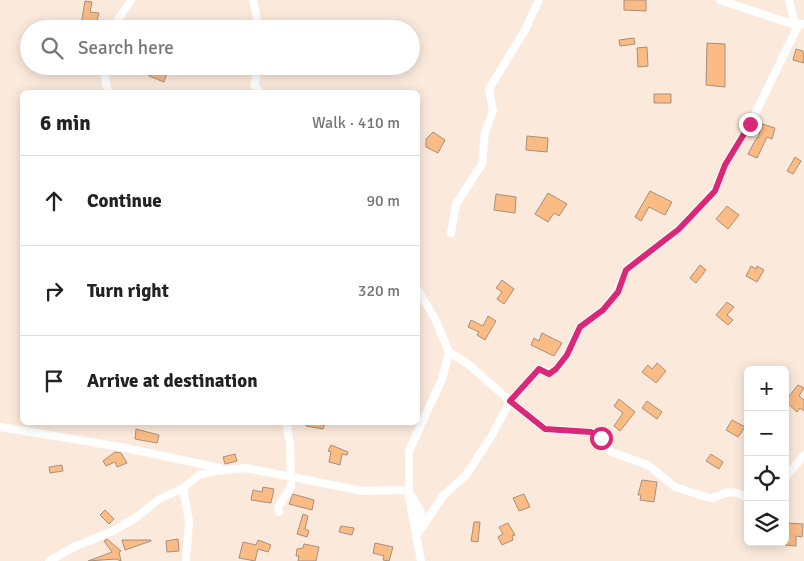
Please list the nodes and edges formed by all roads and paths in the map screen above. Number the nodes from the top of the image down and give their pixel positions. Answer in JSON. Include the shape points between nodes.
{"nodes":[{"id":1,"x":131,"y":0,"type":"edge"},
{"id":2,"x":253,"y":0,"type":"edge"},
{"id":3,"x":539,"y":0,"type":"edge"},
{"id":4,"x":720,"y":0,"type":"edge"},
{"id":5,"x":789,"y":0,"type":"edge"},
{"id":6,"x":118,"y":20,"type":"edge"},
{"id":7,"x":257,"y":20,"type":"edge"},
{"id":8,"x":799,"y":24,"type":"edge"},
{"id":9,"x":105,"y":75,"type":"edge"},
{"id":10,"x":257,"y":75,"type":"edge"},
{"id":11,"x":108,"y":90,"type":"edge"},
{"id":12,"x":258,"y":90,"type":"edge"},
{"id":13,"x":451,"y":233,"type":"dead end"},
{"id":14,"x":420,"y":293,"type":"edge"},
{"id":15,"x":449,"y":352,"type":"junction"},
{"id":16,"x":510,"y":401,"type":"junction"},
{"id":17,"x":287,"y":425,"type":"edge"},
{"id":18,"x":0,"y":427,"type":"edge"},
{"id":19,"x":804,"y":455,"type":"edge"},
{"id":20,"x":227,"y":469,"type":"junction"},
{"id":21,"x":789,"y":473,"type":"edge"},
{"id":22,"x":290,"y":477,"type":"junction"},
{"id":23,"x":183,"y":488,"type":"junction"},
{"id":24,"x":408,"y":490,"type":"junction"},
{"id":25,"x":744,"y":497,"type":"edge"},
{"id":26,"x":279,"y":512,"type":"dead end"},
{"id":27,"x":416,"y":536,"type":"junction"},
{"id":28,"x":49,"y":561,"type":"edge"},
{"id":29,"x":186,"y":561,"type":"edge"},
{"id":30,"x":422,"y":561,"type":"edge"}],
"edges":[{"from":1,"to":6,"type":"street"},
{"from":2,"to":7,"type":"street"},
{"from":3,"to":13,"type":"street","via":[[489,89],[493,111],[485,132],[482,164],[456,204]]},
{"from":4,"to":8,"type":"street"},
{"from":5,"to":8,"type":"street"},
{"from":8,"to":16,"type":"street","via":[[750,124],[725,165],[715,191],[679,229],[626,270],[618,292],[603,310],[580,327],[567,355],[556,369],[549,374],[539,369]]},
{"from":9,"to":11,"type":"street"},
{"from":10,"to":12,"type":"street","via":[[254,86]]},
{"from":14,"to":15,"type":"street"},
{"from":15,"to":16,"type":"street","via":[[468,364]]},
{"from":15,"to":24,"type":"street","via":[[442,379],[409,451]]},
{"from":16,"to":25,"type":"street","via":[[545,429],[591,432],[601,438],[611,452],[648,465],[675,487],[706,498],[728,492]]},
{"from":16,"to":27,"type":"street","via":[[466,475],[443,496]]},
{"from":17,"to":22,"type":"street"},
{"from":18,"to":20,"type":"street"},
{"from":19,"to":21,"type":"street"},
{"from":20,"to":22,"type":"street","via":[[246,468]]},
{"from":20,"to":23,"type":"street","via":[[198,475]]},
{"from":22,"to":24,"type":"street","via":[[363,491]]},
{"from":22,"to":26,"type":"street","via":[[290,492],[278,507]]},
{"from":23,"to":28,"type":"street","via":[[158,500],[115,530]]},
{"from":23,"to":29,"type":"street","via":[[189,521]]},
{"from":24,"to":27,"type":"street"},
{"from":27,"to":30,"type":"street"}]}
